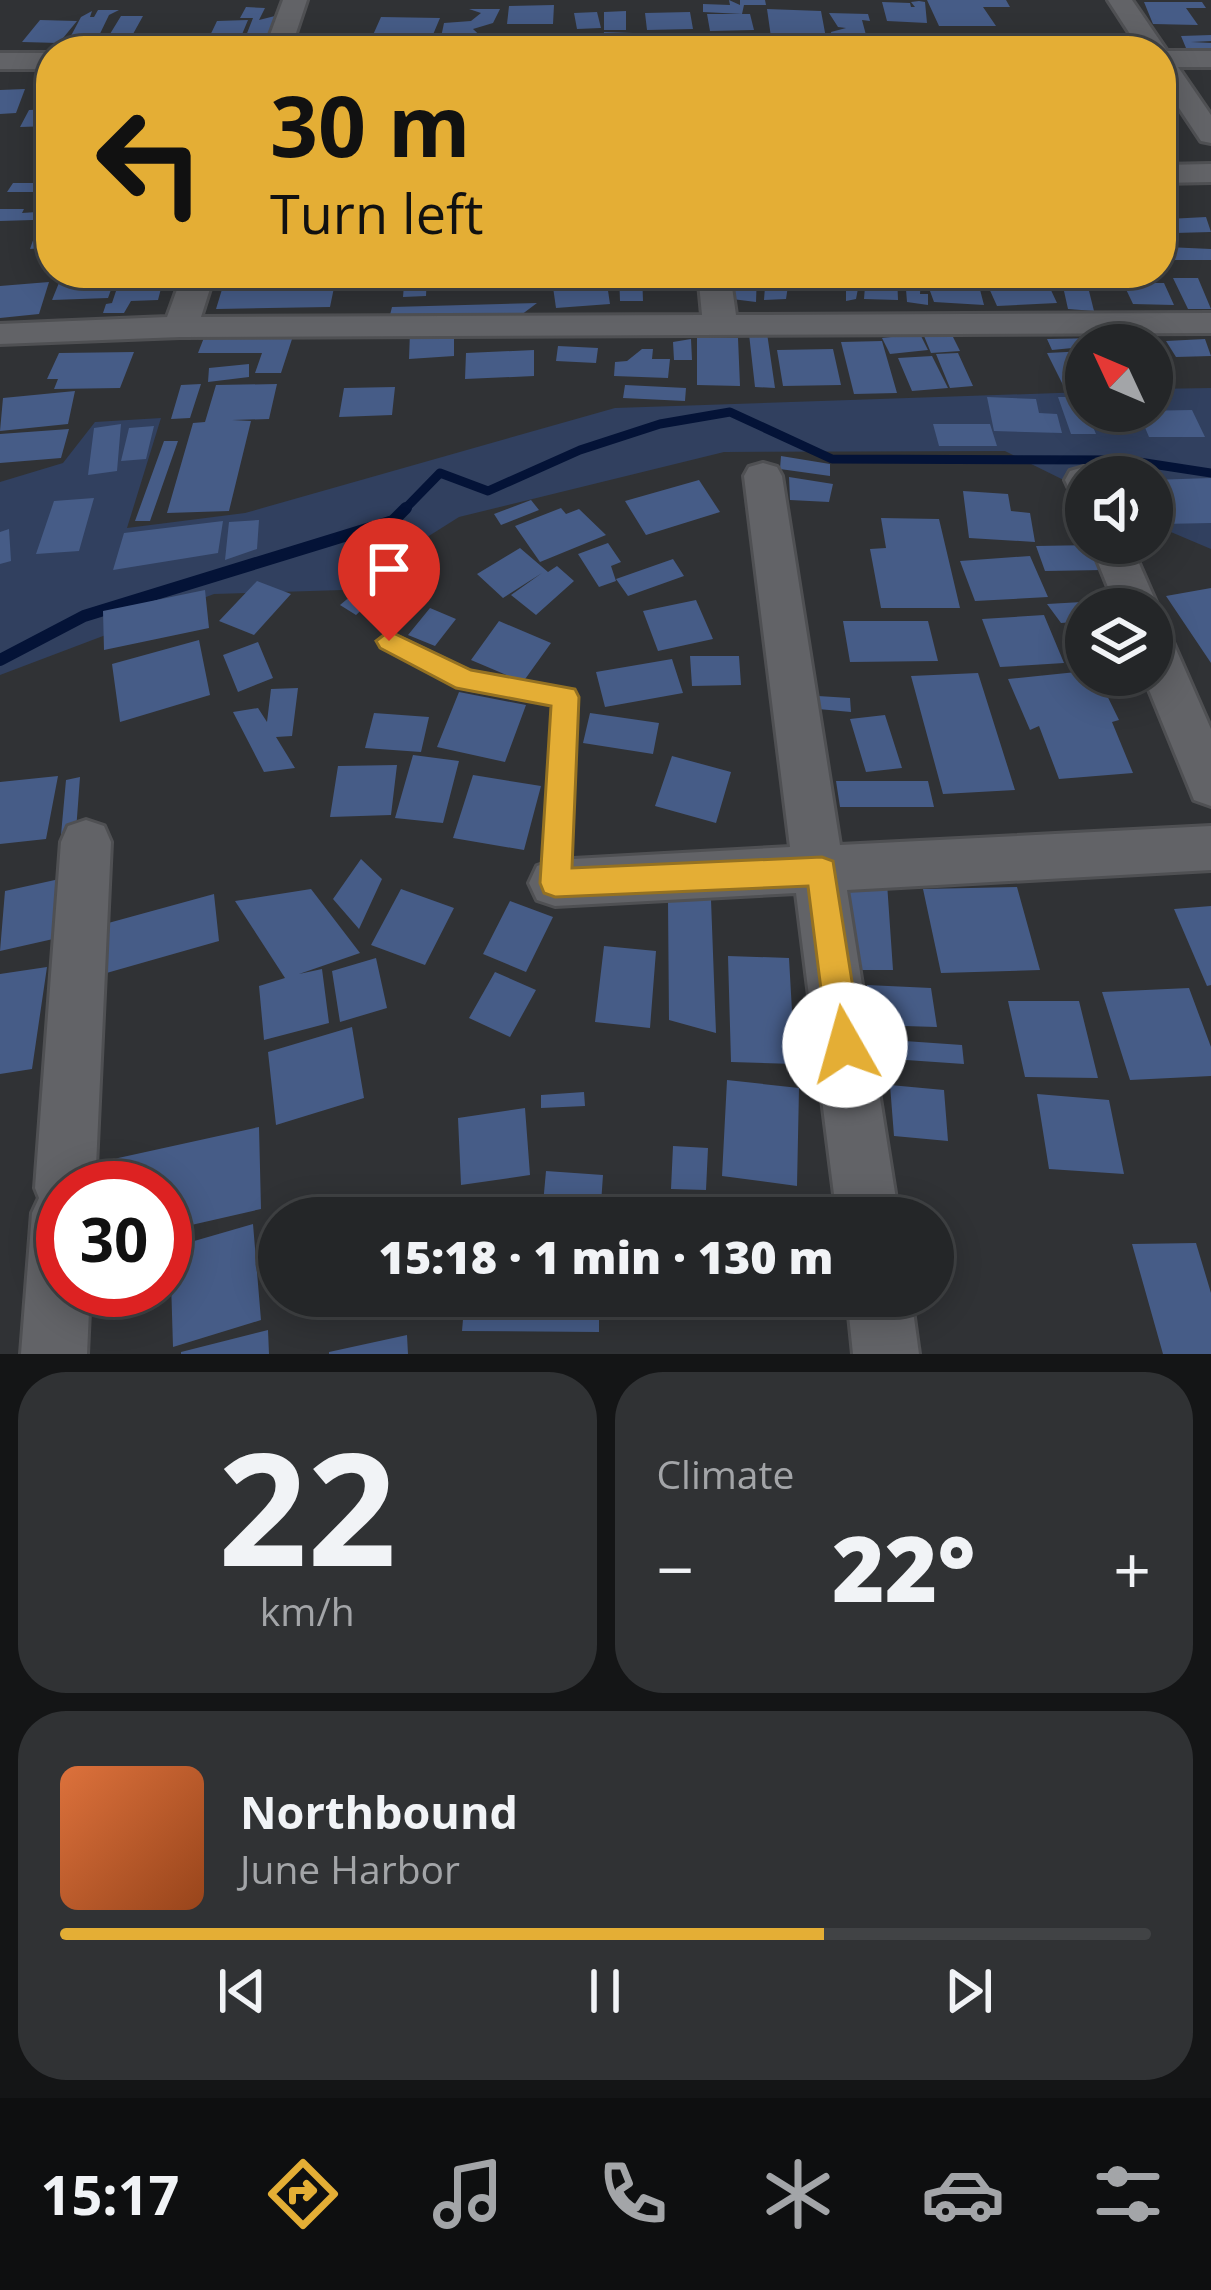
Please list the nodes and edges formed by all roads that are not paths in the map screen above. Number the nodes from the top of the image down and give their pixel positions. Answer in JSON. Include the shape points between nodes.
{"nodes":[{"id":1,"x":295,"y":0,"type":"edge"},
{"id":2,"x":1120,"y":0,"type":"edge"},
{"id":3,"x":282,"y":36,"type":"edge"},
{"id":4,"x":1144,"y":36,"type":"edge"},
{"id":5,"x":1211,"y":59,"type":"edge"},
{"id":6,"x":1176,"y":60,"type":"edge"},
{"id":7,"x":0,"y":61,"type":"edge"},
{"id":8,"x":36,"y":61,"type":"edge"},
{"id":9,"x":1176,"y":82,"type":"edge"},
{"id":10,"x":1211,"y":135,"type":"edge"},
{"id":11,"x":1211,"y":173,"type":"edge"},
{"id":12,"x":1176,"y":174,"type":"edge"},
{"id":13,"x":194,"y":288,"type":"edge"},
{"id":14,"x":716,"y":288,"type":"edge"},
{"id":15,"x":1211,"y":323,"type":"edge"},
{"id":16,"x":720,"y":326,"type":"junction"},
{"id":17,"x":180,"y":327,"type":"junction"},
{"id":18,"x":0,"y":334,"type":"edge"},
{"id":19,"x":763,"y":476,"type":"dead end"},
{"id":20,"x":389,"y":641,"type":"dead end"},
{"id":21,"x":1173,"y":694,"type":"edge"},
{"id":22,"x":1211,"y":785,"type":"edge"},
{"id":23,"x":86,"y":842,"type":"dead end"},
{"id":24,"x":1211,"y":848,"type":"edge"},
{"id":25,"x":822,"y":871,"type":"junction"},
{"id":26,"x":555,"y":883,"type":"joint"},
{"id":27,"x":66,"y":1161,"type":"edge"},
{"id":28,"x":865,"y":1197,"type":"edge"},
{"id":29,"x":56,"y":1317,"type":"edge"},
{"id":30,"x":882,"y":1317,"type":"edge"},
{"id":31,"x":54,"y":1354,"type":"edge"},
{"id":32,"x":886,"y":1354,"type":"edge"}],
"edges":[{"from":1,"to":3,"type":"street"},
{"from":2,"to":4,"type":"street"},
{"from":5,"to":6,"type":"street"},
{"from":7,"to":8,"type":"street"},
{"from":9,"to":10,"type":"street"},
{"from":11,"to":12,"type":"street"},
{"from":13,"to":17,"type":"street"},
{"from":14,"to":16,"type":"street"},
{"from":15,"to":16,"type":"street"},
{"from":16,"to":17,"type":"street"},
{"from":17,"to":18,"type":"street"},
{"from":19,"to":25,"type":"street"},
{"from":20,"to":26,"type":"lane","via":[[466,680],[565,697]]},
{"from":21,"to":22,"type":"street"},
{"from":23,"to":27,"type":"street"},
{"from":24,"to":25,"type":"street"},
{"from":25,"to":26,"type":"street"},
{"from":25,"to":28,"type":"street"},
{"from":29,"to":31,"type":"street"},
{"from":30,"to":32,"type":"street"}]}
